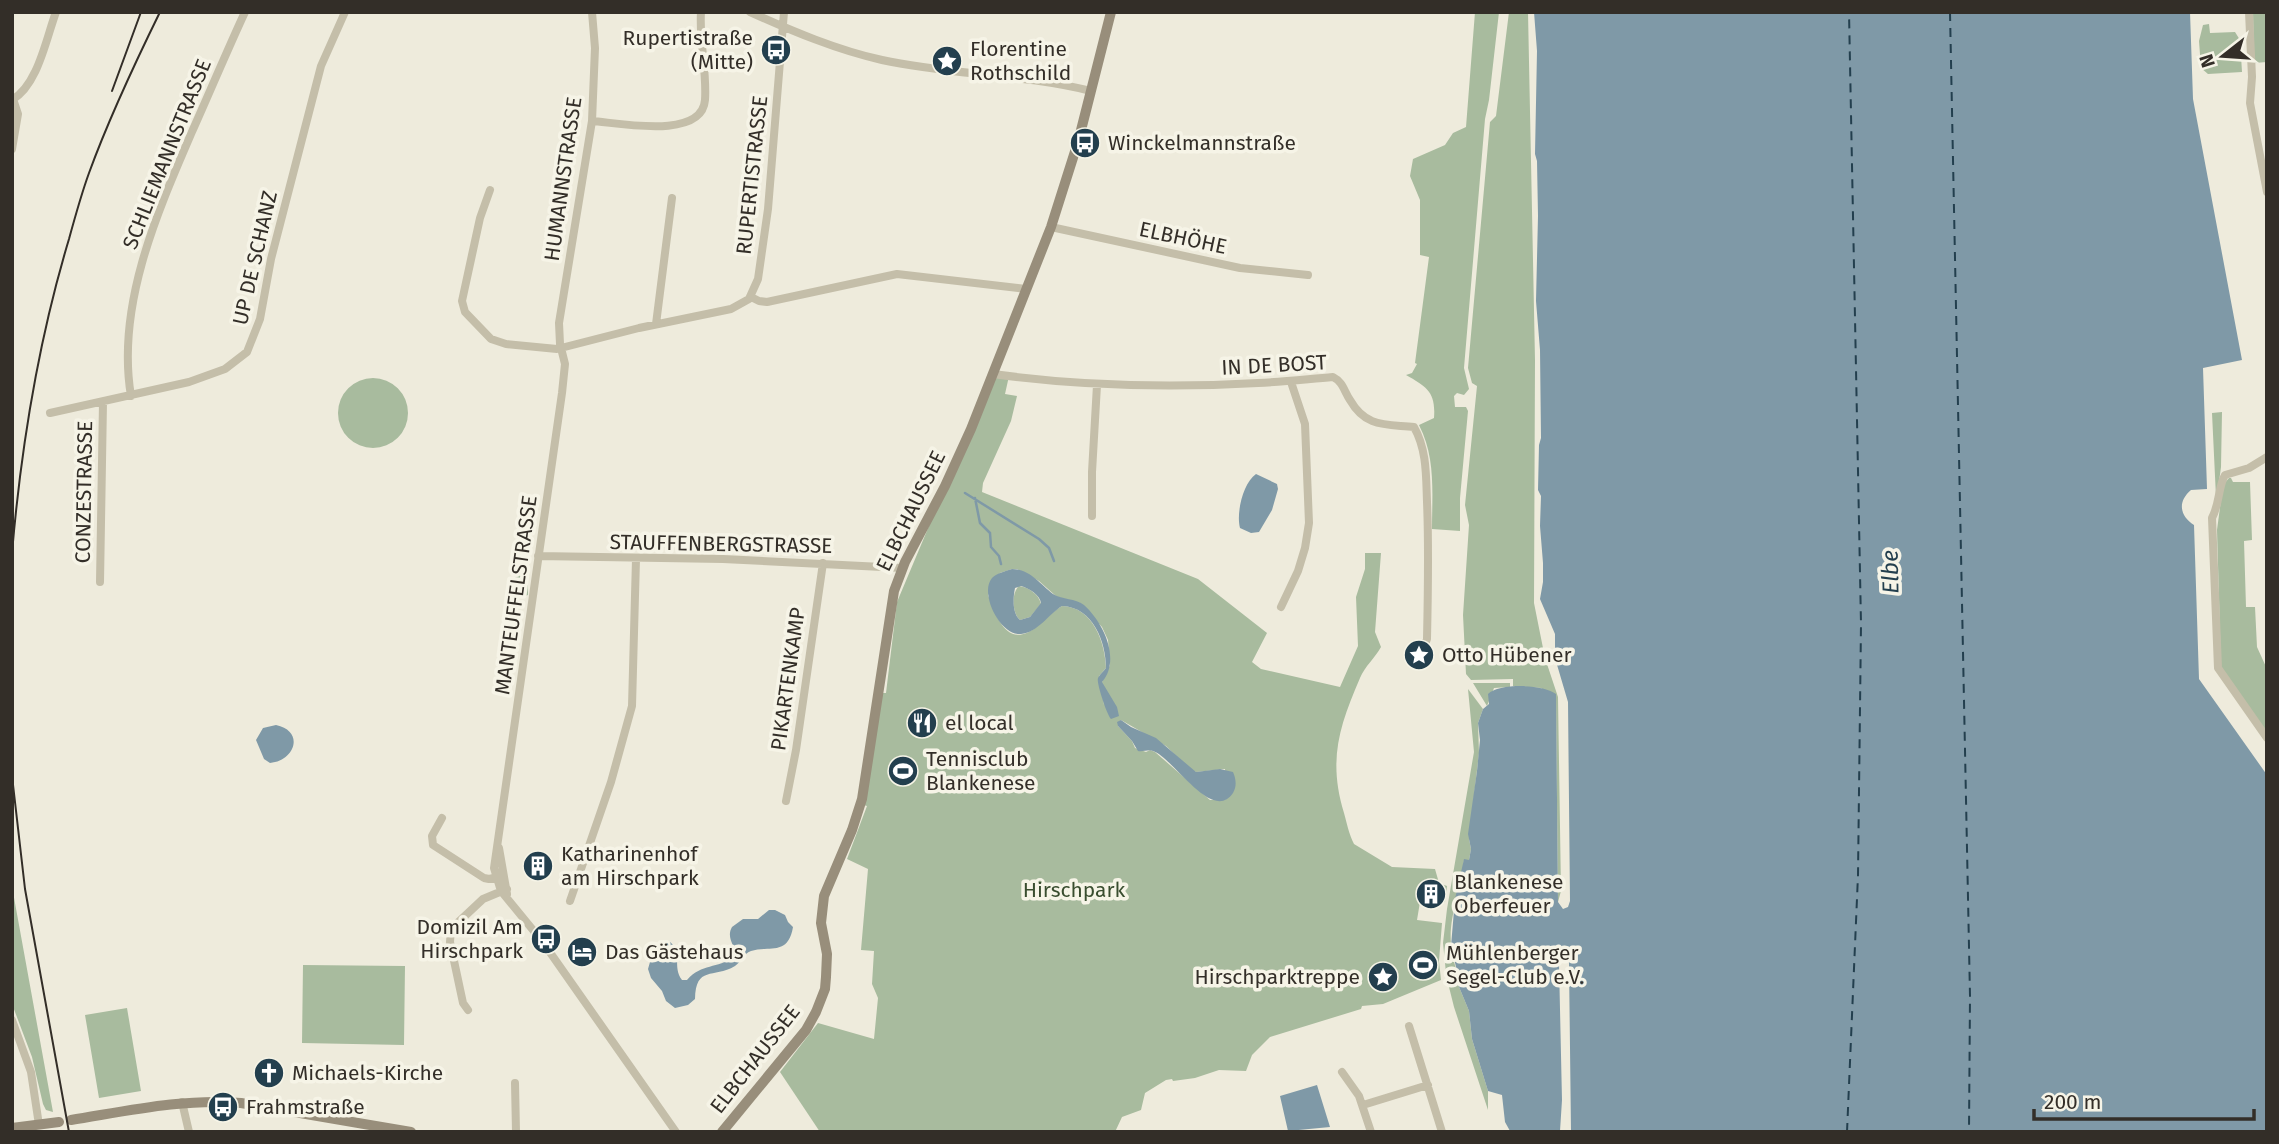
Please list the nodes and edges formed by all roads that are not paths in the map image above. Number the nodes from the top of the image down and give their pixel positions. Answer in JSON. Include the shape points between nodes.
{"nodes":[{"id":1,"x":56,"y":12,"type":"edge"},
{"id":2,"x":245,"y":12,"type":"edge"},
{"id":3,"x":345,"y":12,"type":"edge"},
{"id":4,"x":592,"y":12,"type":"edge"},
{"id":5,"x":701,"y":12,"type":"edge"},
{"id":6,"x":750,"y":12,"type":"edge"},
{"id":7,"x":784,"y":12,"type":"edge"},
{"id":8,"x":1111,"y":12,"type":"edge"},
{"id":9,"x":2249,"y":12,"type":"edge"},
{"id":10,"x":782,"y":26,"type":"junction"},
{"id":11,"x":1091,"y":91,"type":"junction"},
{"id":12,"x":13,"y":100,"type":"edge"},
{"id":13,"x":592,"y":121,"type":"junction"},
{"id":14,"x":12,"y":149,"type":"edge"},
{"id":15,"x":490,"y":190,"type":"dead end"},
{"id":16,"x":2267,"y":192,"type":"edge"},
{"id":17,"x":672,"y":198,"type":"dead end"},
{"id":18,"x":1051,"y":227,"type":"junction"},
{"id":19,"x":1308,"y":275,"type":"dead end"},
{"id":20,"x":1026,"y":289,"type":"junction"},
{"id":21,"x":751,"y":297,"type":"junction"},
{"id":22,"x":656,"y":324,"type":"junction"},
{"id":23,"x":563,"y":349,"type":"junction"},
{"id":24,"x":993,"y":374,"type":"junction"},
{"id":25,"x":1292,"y":382,"type":"junction"},
{"id":26,"x":1097,"y":385,"type":"junction"},
{"id":27,"x":131,"y":396,"type":"junction"},
{"id":28,"x":103,"y":402,"type":"junction"},
{"id":29,"x":50,"y":413,"type":"dead end"},
{"id":30,"x":2267,"y":457,"type":"edge"},
{"id":31,"x":1092,"y":516,"type":"dead end"},
{"id":32,"x":538,"y":556,"type":"junction"},
{"id":33,"x":636,"y":559,"type":"junction"},
{"id":34,"x":823,"y":563,"type":"junction"},
{"id":35,"x":902,"y":568,"type":"junction"},
{"id":36,"x":100,"y":582,"type":"dead end"},
{"id":37,"x":1281,"y":607,"type":"dead end"},
{"id":38,"x":1423,"y":649,"type":"dead end"},
{"id":39,"x":2267,"y":738,"type":"edge"},
{"id":40,"x":786,"y":801,"type":"dead end"},
{"id":41,"x":442,"y":818,"type":"dead end"},
{"id":42,"x":500,"y":877,"type":"junction"},
{"id":43,"x":505,"y":892,"type":"junction"},
{"id":44,"x":570,"y":901,"type":"dead end"},
{"id":45,"x":468,"y":1010,"type":"dead end"},
{"id":46,"x":12,"y":1020,"type":"edge"},
{"id":47,"x":1409,"y":1026,"type":"dead end"},
{"id":48,"x":1342,"y":1072,"type":"dead end"},
{"id":49,"x":515,"y":1083,"type":"dead end"},
{"id":50,"x":1428,"y":1084,"type":"junction"},
{"id":51,"x":182,"y":1102,"type":"junction"},
{"id":52,"x":1363,"y":1105,"type":"junction"},
{"id":53,"x":71,"y":1120,"type":"dead end"},
{"id":54,"x":58,"y":1122,"type":"dead end"},
{"id":55,"x":39,"y":1125,"type":"junction"},
{"id":56,"x":12,"y":1128,"type":"edge"},
{"id":57,"x":189,"y":1132,"type":"edge"},
{"id":58,"x":411,"y":1132,"type":"edge"},
{"id":59,"x":516,"y":1132,"type":"edge"},
{"id":60,"x":676,"y":1132,"type":"edge"},
{"id":61,"x":722,"y":1132,"type":"edge"},
{"id":62,"x":1371,"y":1132,"type":"edge"},
{"id":63,"x":1442,"y":1132,"type":"edge"}],
"edges":[{"from":1,"to":12,"type":"street","via":[[32,80]]},
{"from":2,"to":27,"type":"street","name":"SCHLIEMANNSTRASSE","via":[[146,246],[132,317]]},
{"from":3,"to":27,"type":"street","name":"UP DE SCHANZ","via":[[321,66],[260,319],[247,352],[225,369]]},
{"from":4,"to":13,"type":"street","name":"HUMANNSTRASSE"},
{"from":5,"to":13,"type":"street","via":[[705,100],[694,120],[669,126]]},
{"from":6,"to":10,"type":"street"},
{"from":7,"to":10,"type":"street","name":"RUPERTISTRASSE"},
{"from":8,"to":11,"type":"main road","name":"ELBCHAUSSEE"},
{"from":9,"to":16,"type":"street","via":[[2250,103]]},
{"from":10,"to":11,"type":"street","via":[[882,60]]},
{"from":10,"to":21,"type":"street","name":"RUPERTISTRASSE","via":[[768,209]]},
{"from":11,"to":18,"type":"main road","name":"ELBCHAUSSEE"},
{"from":12,"to":14,"type":"street","via":[[18,114]]},
{"from":13,"to":23,"type":"street","name":"HUMANNSTRASSE","via":[[561,317]]},
{"from":15,"to":23,"type":"street","via":[[462,301],[465,312],[498,342]]},
{"from":17,"to":22,"type":"street"},
{"from":18,"to":19,"type":"street","name":"ELBHÖHE","via":[[1240,268]]},
{"from":18,"to":20,"type":"main road","name":"ELBCHAUSSEE"},
{"from":20,"to":21,"type":"street","via":[[897,274],[767,302]]},
{"from":20,"to":24,"type":"main road","name":"ELBCHAUSSEE"},
{"from":21,"to":22,"type":"street","via":[[731,309]]},
{"from":22,"to":23,"type":"street"},
{"from":23,"to":32,"type":"street","name":"MANTEUFFELSTRASSE","via":[[562,393]]},
{"from":24,"to":26,"type":"street","name":"IN DE BOST"},
{"from":24,"to":35,"type":"main road","name":"ELBCHAUSSEE","via":[[958,459]]},
{"from":25,"to":26,"type":"street","name":"IN DE BOST"},
{"from":25,"to":37,"type":"street","via":[[1305,424],[1309,523],[1298,571]]},
{"from":25,"to":38,"type":"street","name":"IN DE BOST","via":[[1333,377],[1366,419],[1415,427],[1422,440],[1429,536]]},
{"from":26,"to":31,"type":"street"},
{"from":27,"to":28,"type":"street","name":"UP DE SCHANZ"},
{"from":28,"to":29,"type":"street","name":"UP DE SCHANZ"},
{"from":28,"to":36,"type":"street","name":"CONZESTRASSE"},
{"from":30,"to":39,"type":"street","via":[[2225,475],[2213,518],[2218,668]]},
{"from":32,"to":33,"type":"street","name":"STAUFFENBERGSTRASSE"},
{"from":32,"to":42,"type":"street","name":"MANTEUFFELSTRASSE","via":[[494,862]]},
{"from":33,"to":34,"type":"street","name":"STAUFFENBERGSTRASSE"},
{"from":33,"to":44,"type":"street","via":[[632,706]]},
{"from":34,"to":35,"type":"street","name":"STAUFFENBERGSTRASSE"},
{"from":34,"to":40,"type":"street","name":"PIKARTENKAMP"},
{"from":35,"to":61,"type":"main road","name":"ELBCHAUSSEE","via":[[888,623],[862,799],[822,904],[825,989],[806,1030]]},
{"from":41,"to":42,"type":"street","via":[[432,836],[433,845],[484,878]]},
{"from":42,"to":43,"type":"street","name":"MANTEUFFELSTRASSE"},
{"from":43,"to":45,"type":"street","via":[[477,904],[451,929],[450,942]]},
{"from":43,"to":60,"type":"street","name":"MANTEUFFELSTRASSE"},
{"from":46,"to":55,"type":"street","via":[[31,1072]]},
{"from":47,"to":50,"type":"street"},
{"from":48,"to":52,"type":"street"},
{"from":49,"to":59,"type":"street"},
{"from":50,"to":52,"type":"street"},
{"from":50,"to":63,"type":"street"},
{"from":51,"to":53,"type":"main road"},
{"from":51,"to":57,"type":"street"},
{"from":51,"to":58,"type":"main road","via":[[241,1103]]},
{"from":52,"to":62,"type":"street"},
{"from":54,"to":55,"type":"main road"},
{"from":55,"to":56,"type":"main road"}]}
